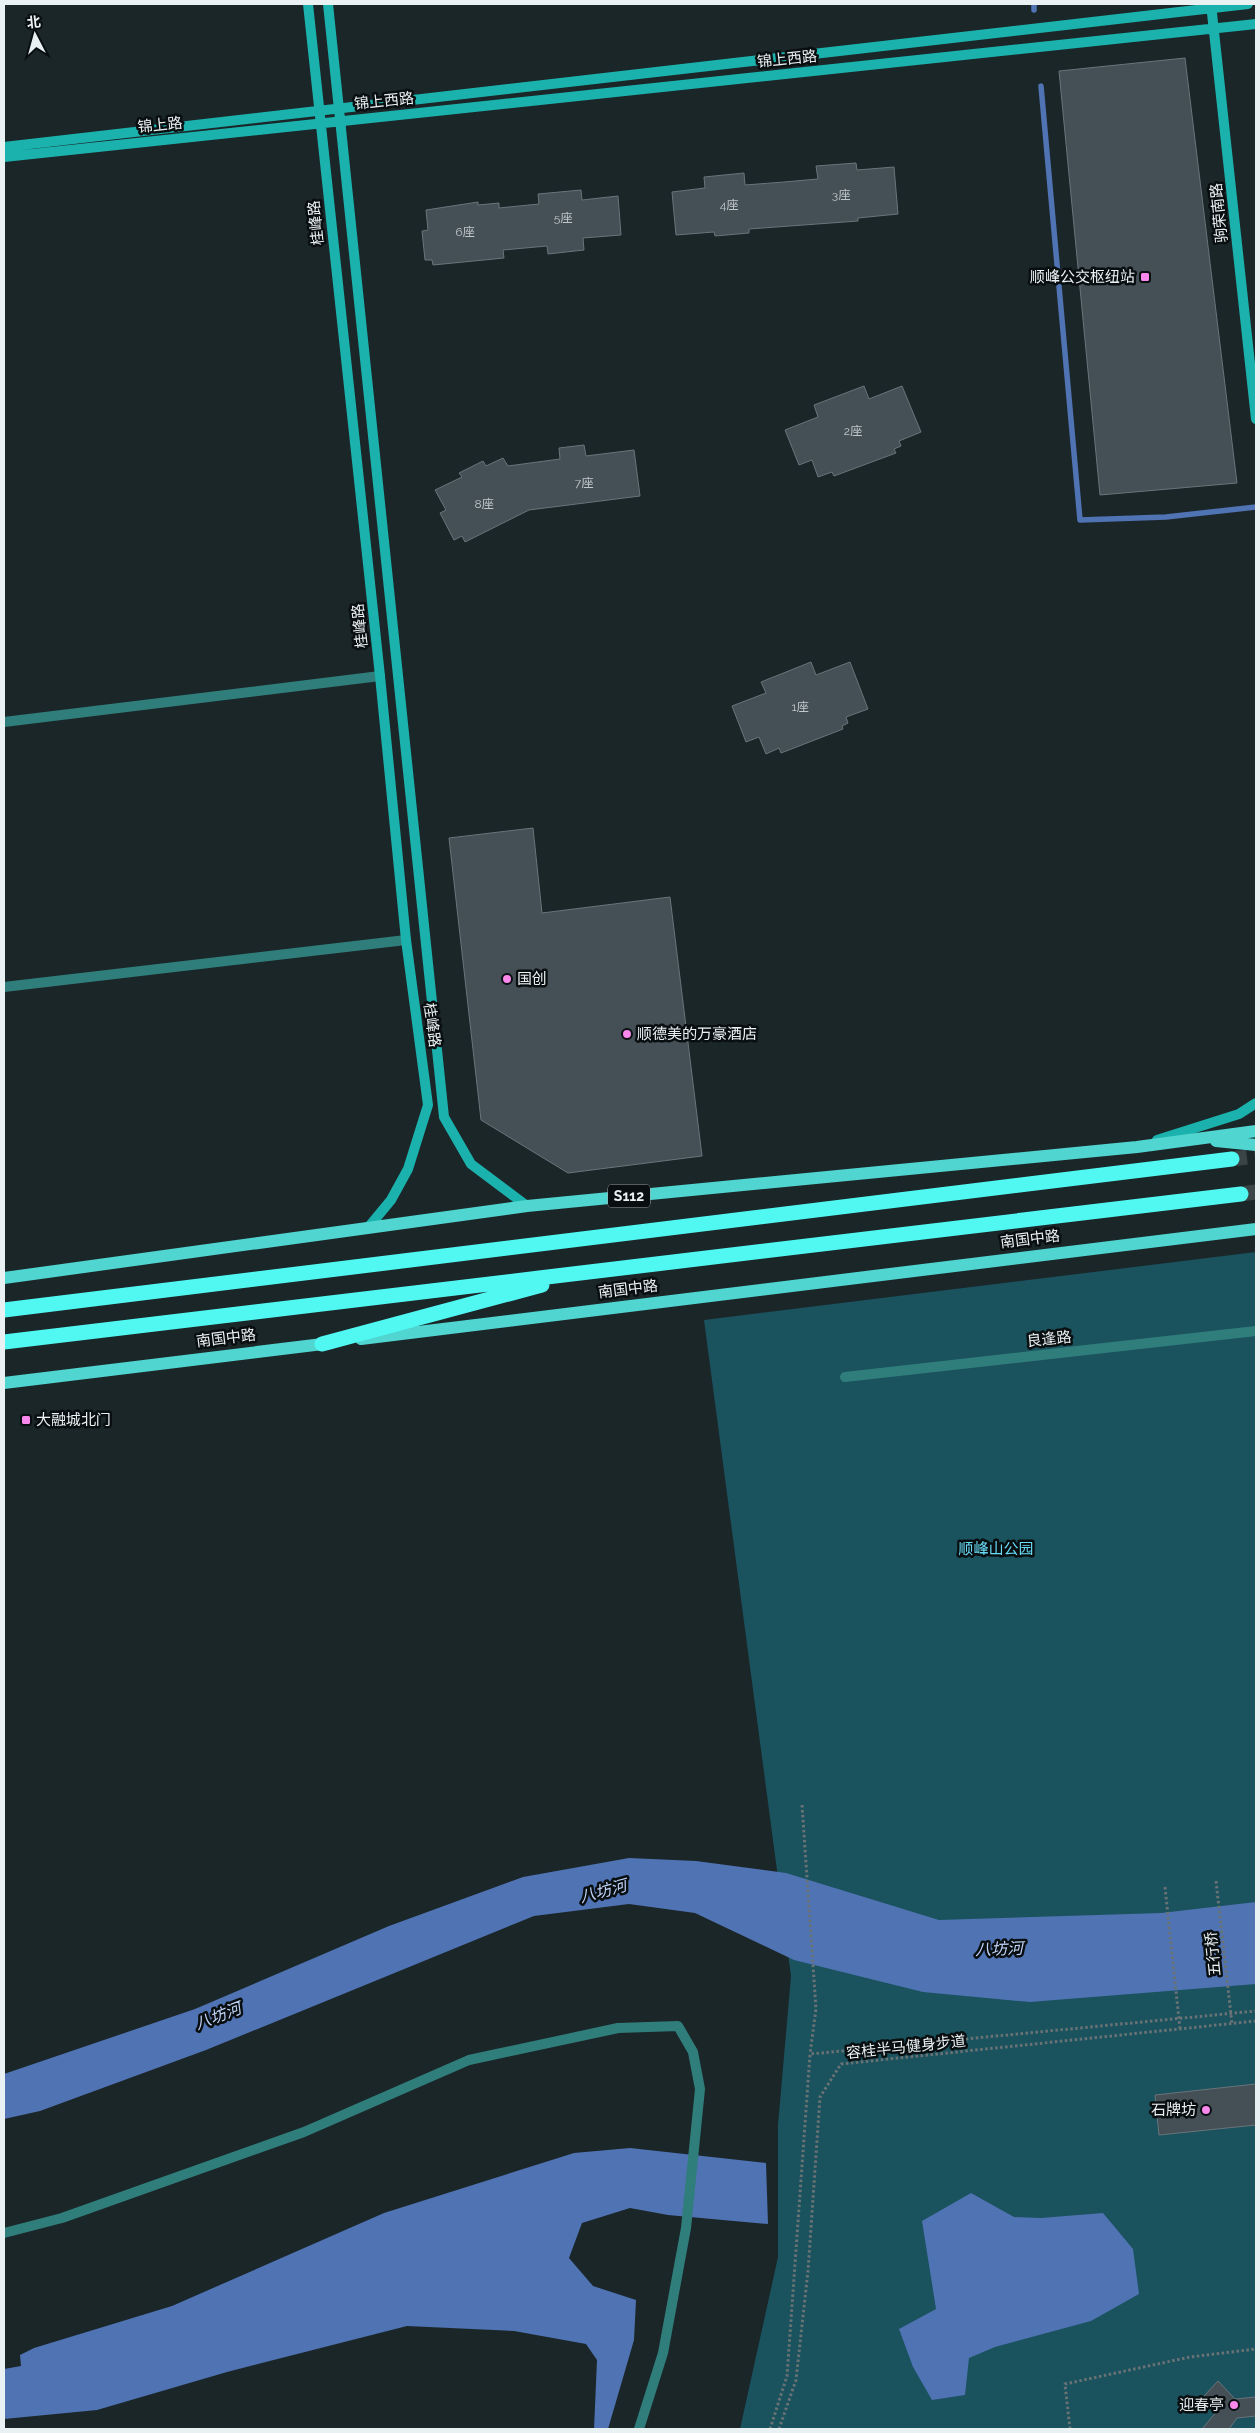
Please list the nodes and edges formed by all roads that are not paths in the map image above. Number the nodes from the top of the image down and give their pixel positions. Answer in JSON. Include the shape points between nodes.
{"nodes":[{"id":1,"x":308,"y":4,"type":"edge"},
{"id":2,"x":328,"y":4,"type":"edge"},
{"id":3,"x":1248,"y":4,"type":"edge"},
{"id":4,"x":1211,"y":6,"type":"edge"},
{"id":5,"x":1256,"y":24,"type":"edge"},
{"id":6,"x":1214,"y":29,"type":"junction"},
{"id":7,"x":340,"y":110,"type":"junction"},
{"id":8,"x":319,"y":118,"type":"junction"},
{"id":9,"x":341,"y":121,"type":"junction"},
{"id":10,"x":4,"y":147,"type":"edge"},
{"id":11,"x":4,"y":157,"type":"edge"},
{"id":12,"x":1256,"y":419,"type":"edge"},
{"id":13,"x":380,"y":676,"type":"junction"},
{"id":14,"x":4,"y":722,"type":"edge"},
{"id":15,"x":406,"y":940,"type":"junction"},
{"id":16,"x":4,"y":988,"type":"edge"},
{"id":17,"x":1256,"y":1103,"type":"edge"},
{"id":18,"x":1256,"y":1131,"type":"edge"},
{"id":19,"x":1198,"y":1139,"type":"junction"},
{"id":20,"x":1256,"y":1145,"type":"edge"},
{"id":21,"x":1136,"y":1147,"type":"junction"},
{"id":22,"x":1232,"y":1159,"type":"tunnel mouth"},
{"id":23,"x":1240,"y":1194,"type":"tunnel mouth"},
{"id":24,"x":528,"y":1206,"type":"junction"},
{"id":25,"x":1256,"y":1219,"type":"edge"},
{"id":26,"x":367,"y":1228,"type":"junction"},
{"id":27,"x":1251,"y":1230,"type":"edge"},
{"id":28,"x":595,"y":1271,"type":"junction"},
{"id":29,"x":4,"y":1278,"type":"edge"},
{"id":30,"x":4,"y":1310,"type":"edge"},
{"id":31,"x":1256,"y":1331,"type":"edge"},
{"id":32,"x":4,"y":1342,"type":"edge"},
{"id":33,"x":322,"y":1344,"type":"junction"},
{"id":34,"x":845,"y":1377,"type":"dead end"},
{"id":35,"x":4,"y":1383,"type":"edge"},
{"id":36,"x":4,"y":2233,"type":"edge"},
{"id":37,"x":639,"y":2429,"type":"edge"}],
"edges":[{"from":1,"to":8,"type":"street","name":"桂峰路"},
{"from":2,"to":7,"type":"street"},
{"from":3,"to":4,"type":"street","name":"锦上西路"},
{"from":4,"to":6,"type":"street","name":"驹荣南路"},
{"from":4,"to":7,"type":"street","name":"锦上西路"},
{"from":5,"to":6,"type":"street","name":"锦上西路"},
{"from":6,"to":9,"type":"street","name":"锦上西路"},
{"from":6,"to":12,"type":"street","name":"驹荣南路"},
{"from":7,"to":8,"type":"street","name":"锦上西路"},
{"from":7,"to":9,"type":"street"},
{"from":8,"to":9,"type":"street","name":"锦上西路"},
{"from":8,"to":10,"type":"street","name":"锦上路"},
{"from":8,"to":11,"type":"street","name":"锦上路"},
{"from":8,"to":13,"type":"street","name":"桂峰路"},
{"from":9,"to":24,"type":"street","via":[[444,1117],[471,1164]]},
{"from":13,"to":14,"type":"street"},
{"from":13,"to":15,"type":"street","name":"桂峰路"},
{"from":15,"to":16,"type":"street"},
{"from":15,"to":26,"type":"street","name":"桂峰路","via":[[428,1105],[408,1169],[391,1200]]},
{"from":17,"to":21,"type":"street","via":[[1239,1114]]},
{"from":18,"to":19,"type":"main road","number":"S112"},
{"from":19,"to":20,"type":"main road"},
{"from":19,"to":21,"type":"main road","number":"S112"},
{"from":21,"to":24,"type":"main road","number":"S112"},
{"from":22,"to":30,"type":"highway"},
{"from":23,"to":28,"type":"highway","name":"南国中路"},
{"from":24,"to":26,"type":"main road","number":"S112"},
{"from":25,"to":27,"type":"main road"},
{"from":26,"to":29,"type":"main road","number":"S112"},
{"from":27,"to":33,"type":"main road","name":"南国中路"},
{"from":28,"to":32,"type":"highway","name":"南国中路"},
{"from":28,"to":33,"type":"highway"},
{"from":31,"to":34,"type":"street","name":"良逢路"},
{"from":33,"to":35,"type":"main road","name":"南国中路"},
{"from":36,"to":37,"type":"street","via":[[62,2218],[304,2132],[469,2060],[618,2028],[678,2026],[693,2052],[700,2089],[695,2147],[686,2228],[663,2353]]}]}
